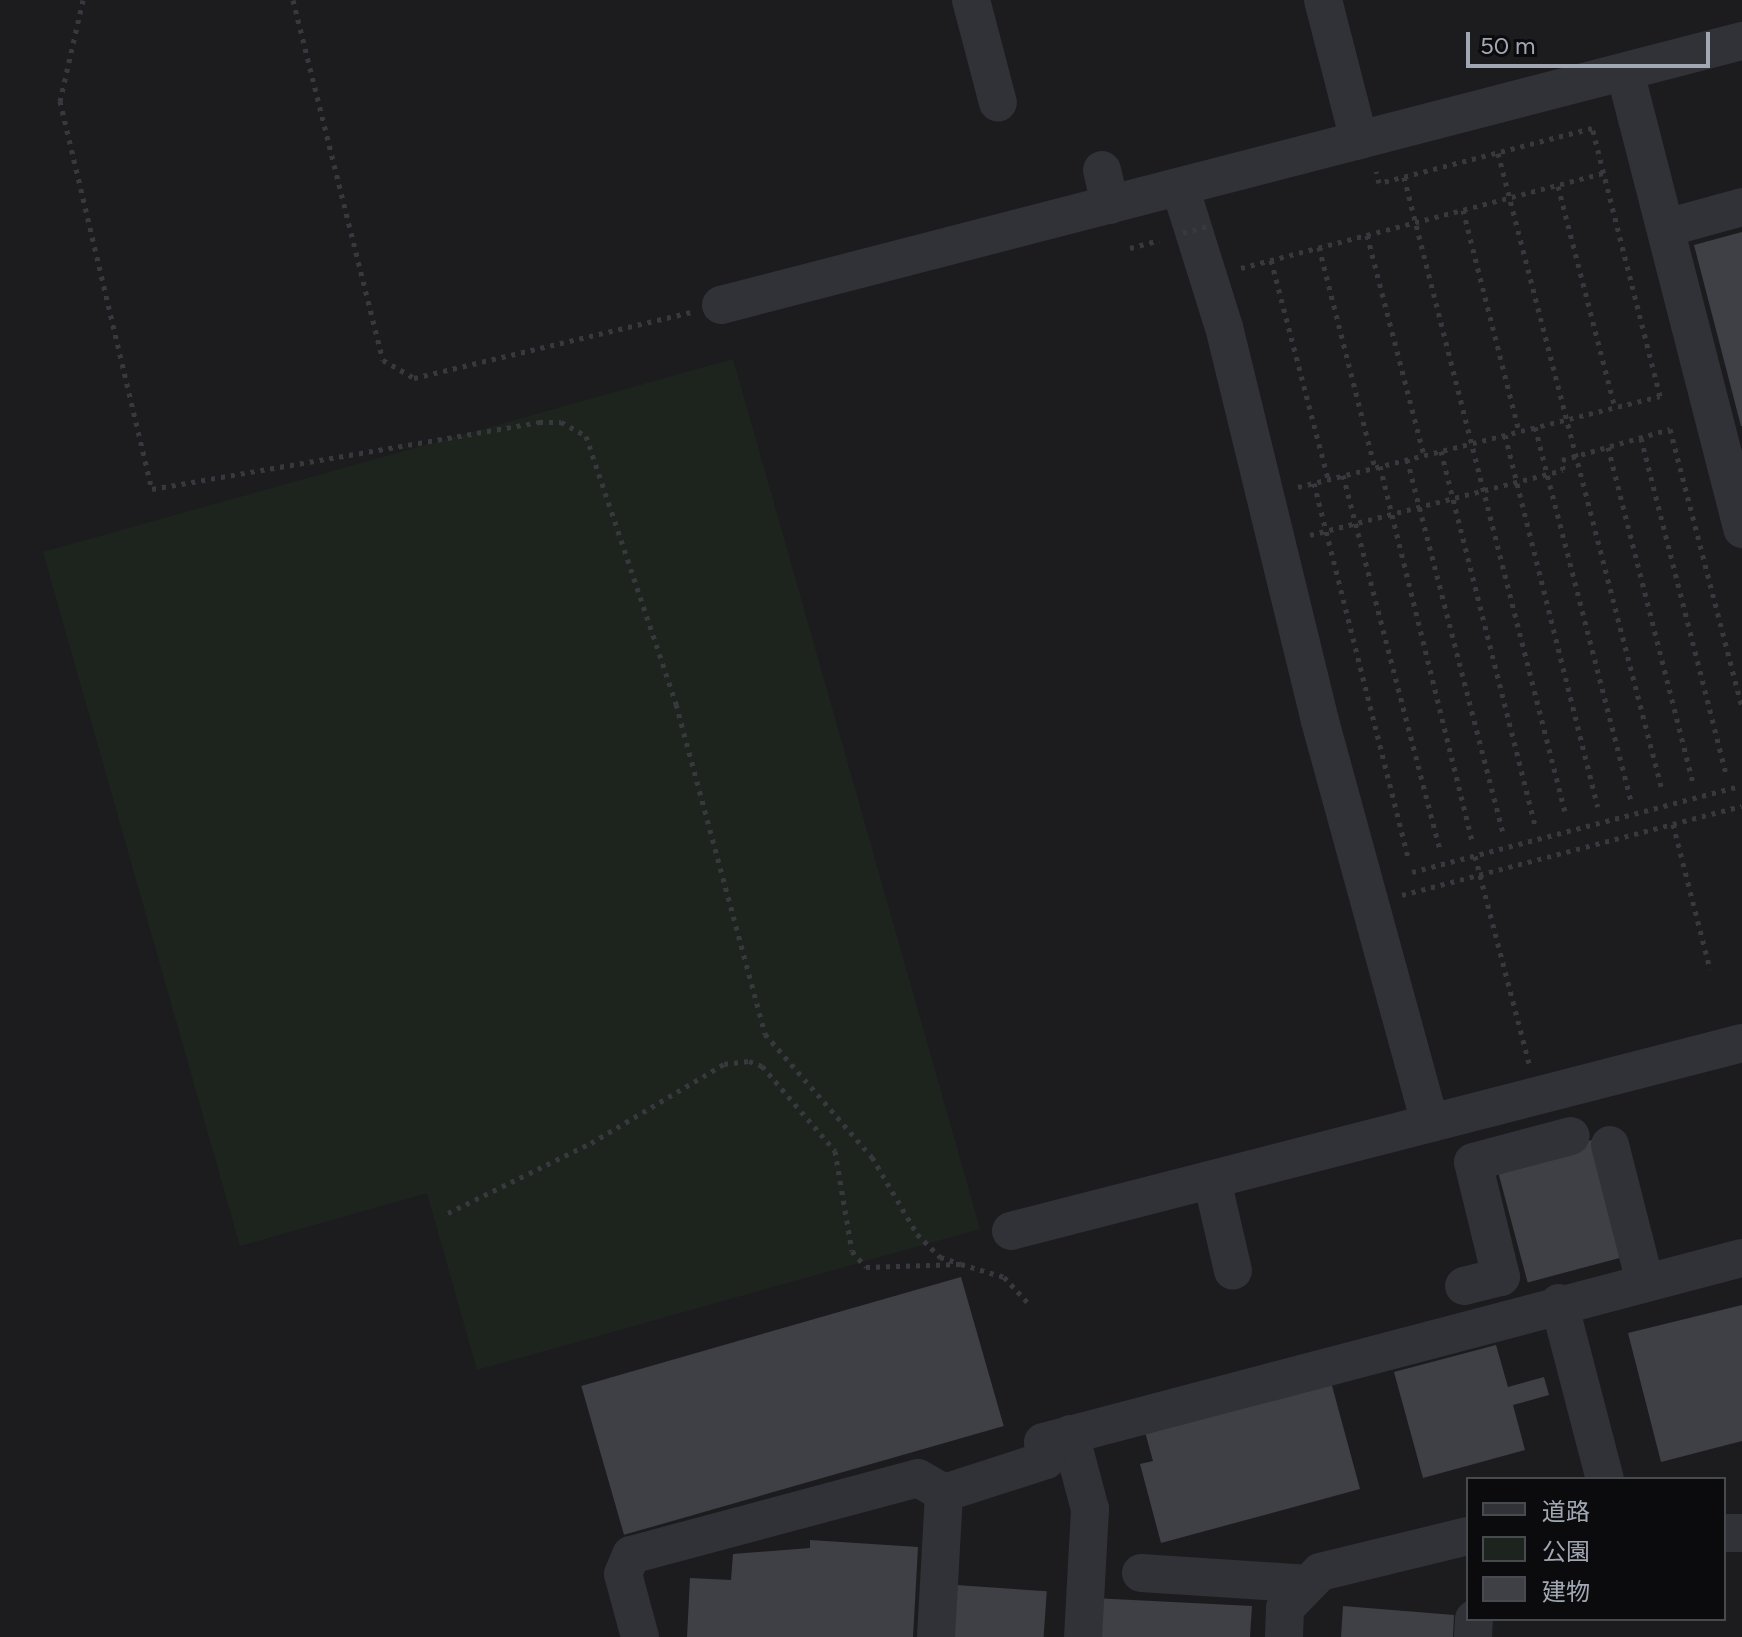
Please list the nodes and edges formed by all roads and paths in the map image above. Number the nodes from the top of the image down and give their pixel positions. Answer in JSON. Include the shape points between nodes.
{"nodes":[{"id":1,"x":83,"y":0,"type":"edge"},
{"id":2,"x":293,"y":0,"type":"edge"},
{"id":3,"x":971,"y":0,"type":"edge"},
{"id":4,"x":1323,"y":0,"type":"edge"},
{"id":5,"x":1742,"y":41,"type":"edge"},
{"id":6,"x":1625,"y":72,"type":"junction"},
{"id":7,"x":998,"y":103,"type":"dead end"},
{"id":8,"x":1364,"y":139,"type":"junction"},
{"id":9,"x":1498,"y":153,"type":"junction"},
{"id":10,"x":1604,"y":173,"type":"junction"},
{"id":11,"x":1404,"y":177,"type":"junction"},
{"id":12,"x":1558,"y":186,"type":"junction"},
{"id":13,"x":1180,"y":187,"type":"junction"},
{"id":14,"x":1510,"y":198,"type":"junction"},
{"id":15,"x":1742,"y":207,"type":"edge"},
{"id":16,"x":1463,"y":210,"type":"junction"},
{"id":17,"x":1416,"y":223,"type":"junction"},
{"id":18,"x":1666,"y":228,"type":"junction"},
{"id":19,"x":1183,"y":233,"type":"dead end"},
{"id":20,"x":1367,"y":235,"type":"junction"},
{"id":21,"x":1211,"y":238,"type":"dead end"},
{"id":22,"x":1319,"y":247,"type":"junction"},
{"id":23,"x":1271,"y":260,"type":"junction"},
{"id":24,"x":1233,"y":270,"type":"dead end"},
{"id":25,"x":721,"y":305,"type":"joint"},
{"id":26,"x":1615,"y":408,"type":"junction"},
{"id":27,"x":1566,"y":420,"type":"junction"},
{"id":28,"x":1535,"y":427,"type":"junction"},
{"id":29,"x":1519,"y":432,"type":"junction"},
{"id":30,"x":1505,"y":435,"type":"junction"},
{"id":31,"x":1641,"y":438,"type":"junction"},
{"id":32,"x":1471,"y":444,"type":"junction"},
{"id":33,"x":1608,"y":447,"type":"junction"},
{"id":34,"x":1441,"y":451,"type":"junction"},
{"id":35,"x":1424,"y":455,"type":"junction"},
{"id":36,"x":1576,"y":456,"type":"junction"},
{"id":37,"x":1407,"y":459,"type":"junction"},
{"id":38,"x":1378,"y":467,"type":"junction"},
{"id":39,"x":1546,"y":474,"type":"junction"},
{"id":40,"x":1343,"y":475,"type":"junction"},
{"id":41,"x":1328,"y":479,"type":"junction"},
{"id":42,"x":1517,"y":481,"type":"junction"},
{"id":43,"x":1314,"y":483,"type":"junction"},
{"id":44,"x":1292,"y":488,"type":"dead end"},
{"id":45,"x":1483,"y":490,"type":"junction"},
{"id":46,"x":1452,"y":498,"type":"junction"},
{"id":47,"x":1419,"y":506,"type":"junction"},
{"id":48,"x":1391,"y":514,"type":"junction"},
{"id":49,"x":1355,"y":523,"type":"junction"},
{"id":50,"x":1742,"y":529,"type":"edge"},
{"id":51,"x":1326,"y":531,"type":"junction"},
{"id":52,"x":1294,"y":539,"type":"dead end"},
{"id":53,"x":1742,"y":707,"type":"edge"},
{"id":54,"x":1726,"y":774,"type":"dead end"},
{"id":55,"x":1693,"y":782,"type":"dead end"},
{"id":56,"x":1735,"y":787,"type":"dead end"},
{"id":57,"x":1662,"y":790,"type":"dead end"},
{"id":58,"x":1631,"y":800,"type":"dead end"},
{"id":59,"x":1742,"y":806,"type":"edge"},
{"id":60,"x":1598,"y":807,"type":"dead end"},
{"id":61,"x":1566,"y":816,"type":"dead end"},
{"id":62,"x":1535,"y":824,"type":"dead end"},
{"id":63,"x":1673,"y":824,"type":"junction"},
{"id":64,"x":1503,"y":832,"type":"dead end"},
{"id":65,"x":1472,"y":840,"type":"dead end"},
{"id":66,"x":1440,"y":849,"type":"dead end"},
{"id":67,"x":1408,"y":856,"type":"dead end"},
{"id":68,"x":1475,"y":856,"type":"junction"},
{"id":69,"x":1412,"y":872,"type":"dead end"},
{"id":70,"x":1480,"y":875,"type":"junction"},
{"id":71,"x":1393,"y":898,"type":"dead end"},
{"id":72,"x":1710,"y":969,"type":"dead end"},
{"id":73,"x":1742,"y":1043,"type":"edge"},
{"id":74,"x":1538,"y":1096,"type":"junction"},
{"id":75,"x":1430,"y":1123,"type":"junction"},
{"id":76,"x":1571,"y":1136,"type":"dead end"},
{"id":77,"x":1610,"y":1145,"type":"dead end"},
{"id":78,"x":1212,"y":1180,"type":"junction"},
{"id":79,"x":448,"y":1213,"type":"dead end"},
{"id":80,"x":1011,"y":1231,"type":"dead end"},
{"id":81,"x":1742,"y":1258,"type":"edge"},
{"id":82,"x":961,"y":1264,"type":"junction"},
{"id":83,"x":1233,"y":1271,"type":"dead end"},
{"id":84,"x":1645,"y":1282,"type":"junction"},
{"id":85,"x":1027,"y":1302,"type":"dead end"},
{"id":86,"x":1559,"y":1303,"type":"junction"},
{"id":87,"x":1483,"y":1322,"type":"junction"},
{"id":88,"x":1070,"y":1434,"type":"junction"},
{"id":89,"x":1604,"y":1477,"type":"edge"},
{"id":90,"x":944,"y":1493,"type":"junction"},
{"id":91,"x":1466,"y":1536,"type":"edge"},
{"id":92,"x":1141,"y":1573,"type":"dead end"},
{"id":93,"x":1309,"y":1584,"type":"junction"},
{"id":94,"x":640,"y":1637,"type":"edge"},
{"id":95,"x":936,"y":1637,"type":"edge"},
{"id":96,"x":1083,"y":1637,"type":"edge"},
{"id":97,"x":1284,"y":1637,"type":"edge"}],
"edges":[{"from":1,"to":82,"type":"path","via":[[60,101],[152,489],[539,422],[561,422],[586,436],[676,704],[765,1034],[872,1157],[917,1234],[940,1257]]},
{"from":2,"to":25,"type":"path","via":[[383,360],[414,378]]},
{"from":3,"to":7,"type":"lane"},
{"from":4,"to":8,"type":"lane"},
{"from":5,"to":6,"type":"lane"},
{"from":6,"to":8,"type":"lane"},
{"from":6,"to":18,"type":"lane"},
{"from":8,"to":11,"type":"path","via":[[1379,183]]},
{"from":8,"to":13,"type":"lane"},
{"from":9,"to":10,"type":"path","via":[[1592,128]]},
{"from":9,"to":11,"type":"path"},
{"from":9,"to":14,"type":"path"},
{"from":10,"to":12,"type":"path"},
{"from":10,"to":26,"type":"path","via":[[1660,396]]},
{"from":11,"to":17,"type":"path"},
{"from":12,"to":14,"type":"path"},
{"from":12,"to":26,"type":"path"},
{"from":13,"to":25,"type":"lane","via":[[1106,188]]},
{"from":13,"to":75,"type":"lane","via":[[1224,327],[1320,721]]},
{"from":14,"to":16,"type":"path"},
{"from":14,"to":27,"type":"path"},
{"from":15,"to":18,"type":"lane"},
{"from":16,"to":17,"type":"path"},
{"from":16,"to":29,"type":"path"},
{"from":17,"to":20,"type":"path"},
{"from":17,"to":32,"type":"path"},
{"from":18,"to":50,"type":"lane"},
{"from":19,"to":21,"type":"path","bridge":true,"via":[[1207,226]]},
{"from":20,"to":22,"type":"path"},
{"from":20,"to":35,"type":"path"},
{"from":22,"to":23,"type":"path"},
{"from":22,"to":38,"type":"path"},
{"from":23,"to":24,"type":"path"},
{"from":23,"to":41,"type":"path"},
{"from":26,"to":27,"type":"path"},
{"from":27,"to":28,"type":"path"},
{"from":27,"to":36,"type":"path"},
{"from":28,"to":29,"type":"path"},
{"from":28,"to":39,"type":"path"},
{"from":29,"to":30,"type":"path"},
{"from":30,"to":32,"type":"path"},
{"from":30,"to":42,"type":"path"},
{"from":31,"to":33,"type":"path"},
{"from":31,"to":53,"type":"path","via":[[1670,429]]},
{"from":31,"to":54,"type":"path"},
{"from":32,"to":34,"type":"path"},
{"from":32,"to":45,"type":"path"},
{"from":33,"to":36,"type":"path"},
{"from":33,"to":55,"type":"path"},
{"from":34,"to":35,"type":"path"},
{"from":34,"to":46,"type":"path"},
{"from":35,"to":37,"type":"path"},
{"from":36,"to":39,"type":"path"},
{"from":36,"to":57,"type":"path"},
{"from":37,"to":38,"type":"path"},
{"from":37,"to":47,"type":"path"},
{"from":38,"to":40,"type":"path"},
{"from":38,"to":48,"type":"path"},
{"from":39,"to":42,"type":"path"},
{"from":39,"to":58,"type":"path"},
{"from":40,"to":41,"type":"path"},
{"from":40,"to":49,"type":"path"},
{"from":41,"to":43,"type":"path"},
{"from":42,"to":45,"type":"path"},
{"from":42,"to":60,"type":"path"},
{"from":43,"to":44,"type":"path"},
{"from":43,"to":51,"type":"path"},
{"from":45,"to":46,"type":"path"},
{"from":45,"to":61,"type":"path"},
{"from":46,"to":47,"type":"path"},
{"from":46,"to":62,"type":"path"},
{"from":47,"to":48,"type":"path"},
{"from":47,"to":64,"type":"path"},
{"from":48,"to":49,"type":"path"},
{"from":48,"to":65,"type":"path"},
{"from":49,"to":51,"type":"path"},
{"from":49,"to":66,"type":"path"},
{"from":51,"to":52,"type":"path"},
{"from":51,"to":67,"type":"path"},
{"from":56,"to":68,"type":"path"},
{"from":59,"to":63,"type":"path"},
{"from":63,"to":70,"type":"path"},
{"from":63,"to":72,"type":"path"},
{"from":68,"to":69,"type":"path"},
{"from":68,"to":70,"type":"path"},
{"from":70,"to":71,"type":"path"},
{"from":70,"to":74,"type":"path"},
{"from":73,"to":74,"type":"lane"},
{"from":74,"to":75,"type":"lane"},
{"from":75,"to":78,"type":"lane"},
{"from":76,"to":87,"type":"lane","via":[[1473,1162],[1501,1277],[1470,1285]]},
{"from":77,"to":84,"type":"lane"},
{"from":78,"to":80,"type":"lane"},
{"from":78,"to":83,"type":"lane"},
{"from":79,"to":82,"type":"path","via":[[591,1143],[724,1064],[749,1061],[762,1066],[835,1151],[852,1251],[866,1267]]},
{"from":81,"to":84,"type":"lane"},
{"from":82,"to":85,"type":"path","via":[[1004,1277]]},
{"from":84,"to":86,"type":"lane"},
{"from":86,"to":87,"type":"lane"},
{"from":86,"to":89,"type":"lane"},
{"from":87,"to":88,"type":"lane"},
{"from":88,"to":90,"type":"lane","via":[[1043,1442],[1046,1460]]},
{"from":88,"to":96,"type":"lane","via":[[1090,1509]]},
{"from":90,"to":94,"type":"lane","via":[[918,1478],[631,1555],[623,1574]]},
{"from":90,"to":95,"type":"lane"},
{"from":91,"to":93,"type":"lane","via":[[1320,1572]]},
{"from":92,"to":93,"type":"lane"},
{"from":93,"to":97,"type":"lane","via":[[1285,1608]]}]}
